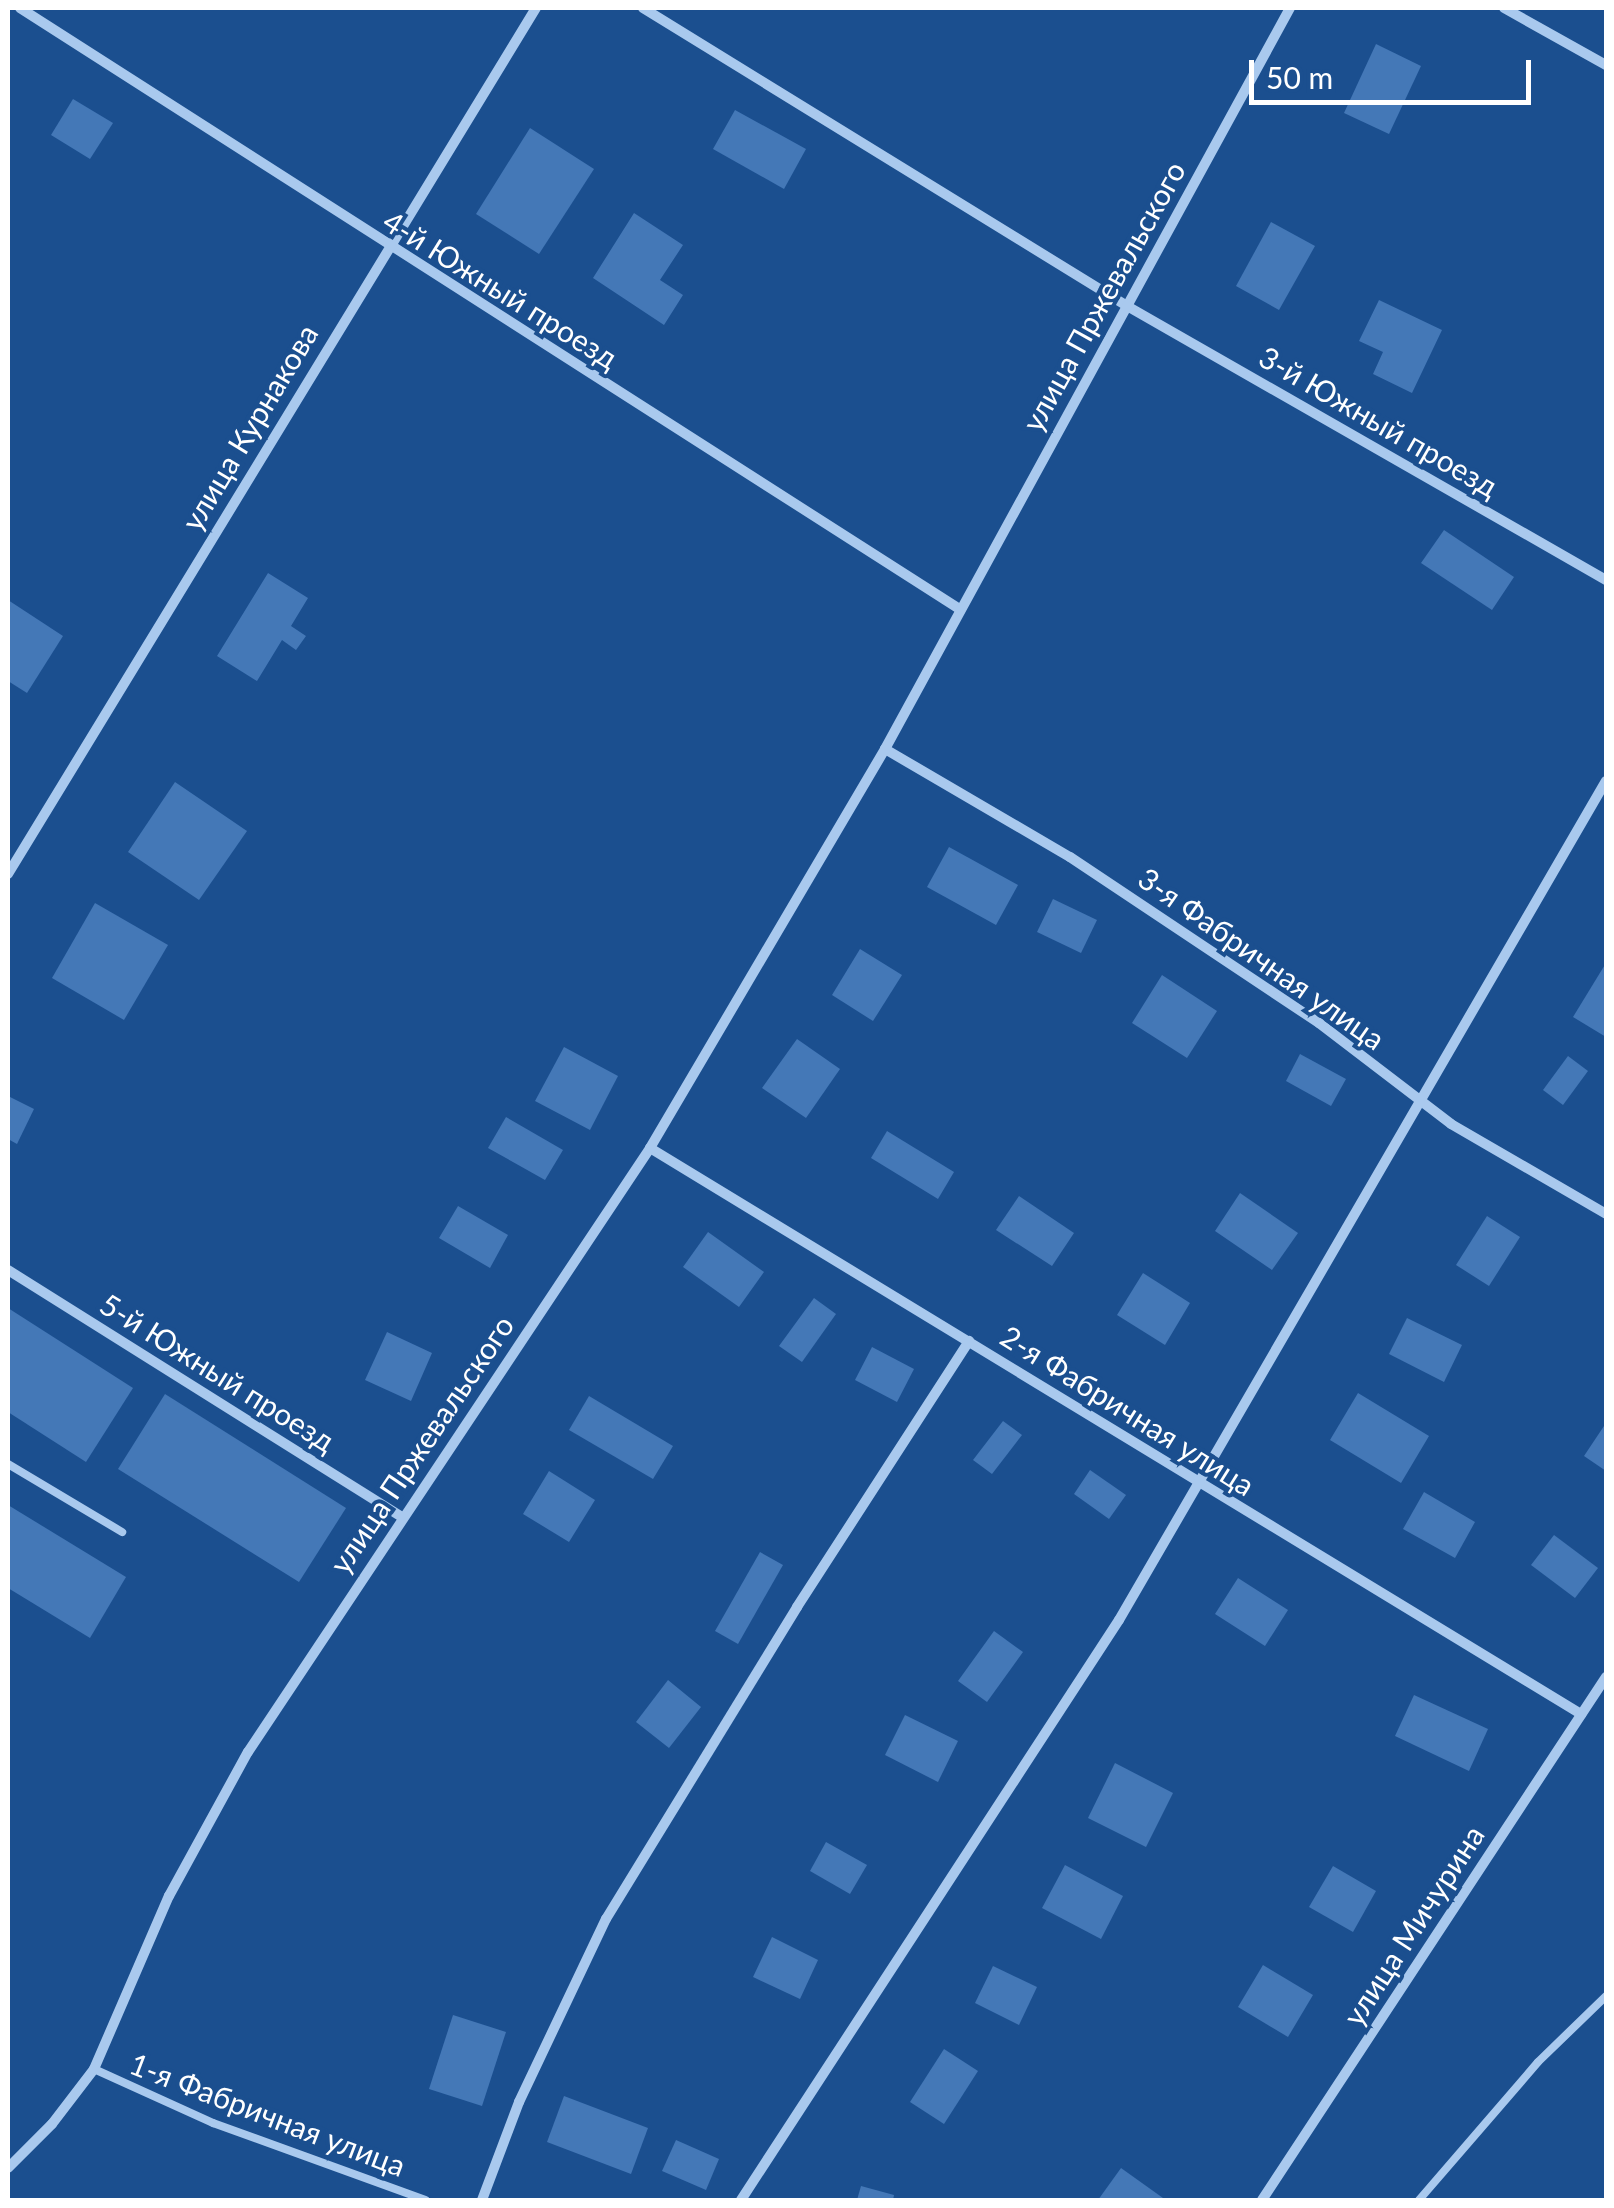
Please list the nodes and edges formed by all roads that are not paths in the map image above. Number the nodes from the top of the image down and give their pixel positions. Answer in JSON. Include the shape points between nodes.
{"nodes":[{"id":1,"x":20,"y":8,"type":"edge"},
{"id":2,"x":536,"y":8,"type":"edge"},
{"id":3,"x":643,"y":8,"type":"edge"},
{"id":4,"x":1290,"y":8,"type":"edge"},
{"id":5,"x":1504,"y":8,"type":"edge"},
{"id":6,"x":1606,"y":64,"type":"edge"},
{"id":7,"x":387,"y":246,"type":"junction"},
{"id":8,"x":1127,"y":306,"type":"junction"},
{"id":9,"x":1606,"y":580,"type":"edge"},
{"id":10,"x":958,"y":608,"type":"junction"},
{"id":11,"x":885,"y":749,"type":"junction"},
{"id":12,"x":1606,"y":781,"type":"edge"},
{"id":13,"x":8,"y":874,"type":"edge"},
{"id":14,"x":1420,"y":1102,"type":"junction"},
{"id":15,"x":650,"y":1148,"type":"junction"},
{"id":16,"x":1606,"y":1214,"type":"edge"},
{"id":17,"x":8,"y":1270,"type":"edge"},
{"id":18,"x":969,"y":1341,"type":"junction"},
{"id":19,"x":8,"y":1464,"type":"edge"},
{"id":20,"x":1197,"y":1484,"type":"junction"},
{"id":21,"x":402,"y":1517,"type":"junction"},
{"id":22,"x":122,"y":1532,"type":"dead end"},
{"id":23,"x":1606,"y":1677,"type":"edge"},
{"id":24,"x":1581,"y":1714,"type":"junction"},
{"id":25,"x":1606,"y":1996,"type":"edge"},
{"id":26,"x":94,"y":2068,"type":"junction"},
{"id":27,"x":8,"y":2168,"type":"edge"},
{"id":28,"x":426,"y":2200,"type":"edge"},
{"id":29,"x":482,"y":2200,"type":"edge"},
{"id":30,"x":742,"y":2200,"type":"edge"},
{"id":31,"x":1262,"y":2200,"type":"edge"},
{"id":32,"x":1419,"y":2200,"type":"edge"}],
"edges":[{"from":1,"to":7,"type":"street","name":"4-й Южный проезд"},
{"from":2,"to":7,"type":"street","name":"улица Курнакова"},
{"from":3,"to":8,"type":"street","name":"3-й Южный проезд"},
{"from":4,"to":8,"type":"street","name":"улица Пржевальского"},
{"from":5,"to":6,"type":"street"},
{"from":7,"to":10,"type":"street","name":"4-й Южный проезд"},
{"from":7,"to":13,"type":"street","name":"улица Курнакова"},
{"from":8,"to":9,"type":"street","name":"3-й Южный проезд"},
{"from":8,"to":10,"type":"street","name":"улица Пржевальского"},
{"from":10,"to":11,"type":"street","name":"улица Пржевальского"},
{"from":11,"to":14,"type":"street","name":"3-я Фабричная улица","via":[[1115,886],[1318,1023]]},
{"from":11,"to":15,"type":"street","name":"улица Пржевальского"},
{"from":12,"to":14,"type":"street"},
{"from":14,"to":16,"type":"street","name":"3-я Фабричная улица"},
{"from":14,"to":20,"type":"street"},
{"from":15,"to":18,"type":"street","name":"2-я Фабричная улица"},
{"from":15,"to":21,"type":"street","name":"улица Пржевальского"},
{"from":17,"to":21,"type":"street","name":"5-й Южный проезд"},
{"from":18,"to":20,"type":"street","name":"2-я Фабричная улица"},
{"from":18,"to":29,"type":"street","via":[[606,1919],[519,2102]]},
{"from":19,"to":22,"type":"lane"},
{"from":20,"to":24,"type":"street","name":"2-я Фабричная улица"},
{"from":20,"to":30,"type":"street","via":[[1045,1740]]},
{"from":21,"to":26,"type":"street","name":"улица Пржевальского","via":[[222,1795],[138,1961]]},
{"from":23,"to":24,"type":"street","name":"улица Мичурина"},
{"from":24,"to":31,"type":"street","name":"улица Мичурина"},
{"from":25,"to":32,"type":"lane","via":[[1538,2062]]},
{"from":26,"to":27,"type":"street","name":"улица Пржевальского"},
{"from":26,"to":28,"type":"lane","name":"1-я Фабричная улица","via":[[227,2129]]}]}
